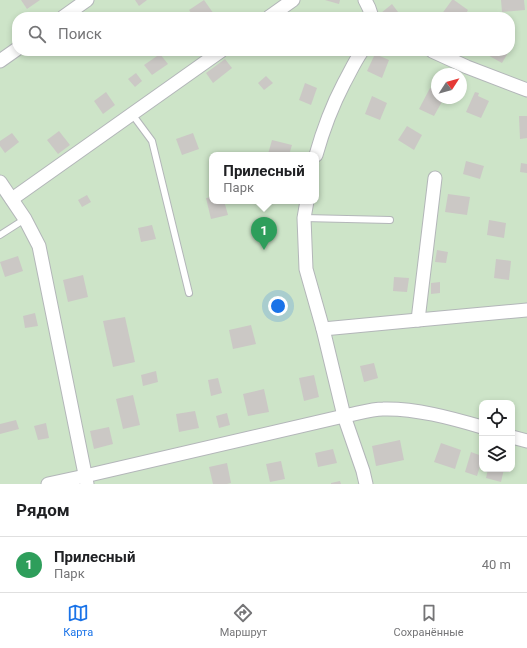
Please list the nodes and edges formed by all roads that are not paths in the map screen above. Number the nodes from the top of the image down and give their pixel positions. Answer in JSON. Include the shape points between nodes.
{"nodes":[{"id":1,"x":87,"y":0,"type":"edge"},
{"id":2,"x":293,"y":0,"type":"edge"},
{"id":3,"x":364,"y":0,"type":"edge"},
{"id":4,"x":70,"y":12,"type":"edge"},
{"id":5,"x":276,"y":12,"type":"edge"},
{"id":6,"x":370,"y":12,"type":"edge"},
{"id":7,"x":12,"y":53,"type":"edge"},
{"id":8,"x":215,"y":56,"type":"edge"},
{"id":9,"x":359,"y":56,"type":"edge"},
{"id":10,"x":443,"y":56,"type":"edge"},
{"id":11,"x":0,"y":61,"type":"edge"},
{"id":12,"x":527,"y":90,"type":"edge"},
{"id":13,"x":132,"y":114,"type":"junction"},
{"id":14,"x":317,"y":152,"type":"edge"},
{"id":15,"x":435,"y":178,"type":"dead end"},
{"id":16,"x":0,"y":182,"type":"edge"},
{"id":17,"x":12,"y":199,"type":"junction"},
{"id":18,"x":306,"y":204,"type":"edge"},
{"id":19,"x":304,"y":218,"type":"junction"},
{"id":20,"x":25,"y":219,"type":"junction"},
{"id":21,"x":390,"y":220,"type":"dead end"},
{"id":22,"x":0,"y":235,"type":"edge"},
{"id":23,"x":189,"y":293,"type":"dead end"},
{"id":24,"x":527,"y":310,"type":"edge"},
{"id":25,"x":418,"y":320,"type":"junction"},
{"id":26,"x":323,"y":330,"type":"junction"},
{"id":27,"x":344,"y":416,"type":"junction"},
{"id":28,"x":479,"y":426,"type":"edge"},
{"id":29,"x":515,"y":437,"type":"edge"},
{"id":30,"x":527,"y":441,"type":"edge"},
{"id":31,"x":86,"y":480,"type":"edge"},
{"id":32,"x":48,"y":484,"type":"edge"},
{"id":33,"x":366,"y":484,"type":"edge"}],
"edges":[{"from":1,"to":4,"type":"street"},
{"from":2,"to":5,"type":"street"},
{"from":3,"to":6,"type":"street"},
{"from":7,"to":11,"type":"street"},
{"from":8,"to":13,"type":"street"},
{"from":9,"to":14,"type":"street","via":[[333,105]]},
{"from":10,"to":12,"type":"street"},
{"from":13,"to":17,"type":"street"},
{"from":13,"to":23,"type":"lane","via":[[152,141]]},
{"from":15,"to":25,"type":"street"},
{"from":16,"to":17,"type":"street"},
{"from":17,"to":20,"type":"street"},
{"from":18,"to":19,"type":"street"},
{"from":19,"to":21,"type":"lane"},
{"from":19,"to":26,"type":"street","via":[[306,269]]},
{"from":20,"to":22,"type":"lane"},
{"from":20,"to":31,"type":"street","via":[[39,246]]},
{"from":24,"to":25,"type":"street"},
{"from":25,"to":26,"type":"street"},
{"from":26,"to":27,"type":"street"},
{"from":27,"to":28,"type":"street","via":[[381,408],[408,409]]},
{"from":27,"to":31,"type":"street"},
{"from":27,"to":33,"type":"street"},
{"from":29,"to":30,"type":"street"},
{"from":31,"to":32,"type":"street"}]}
